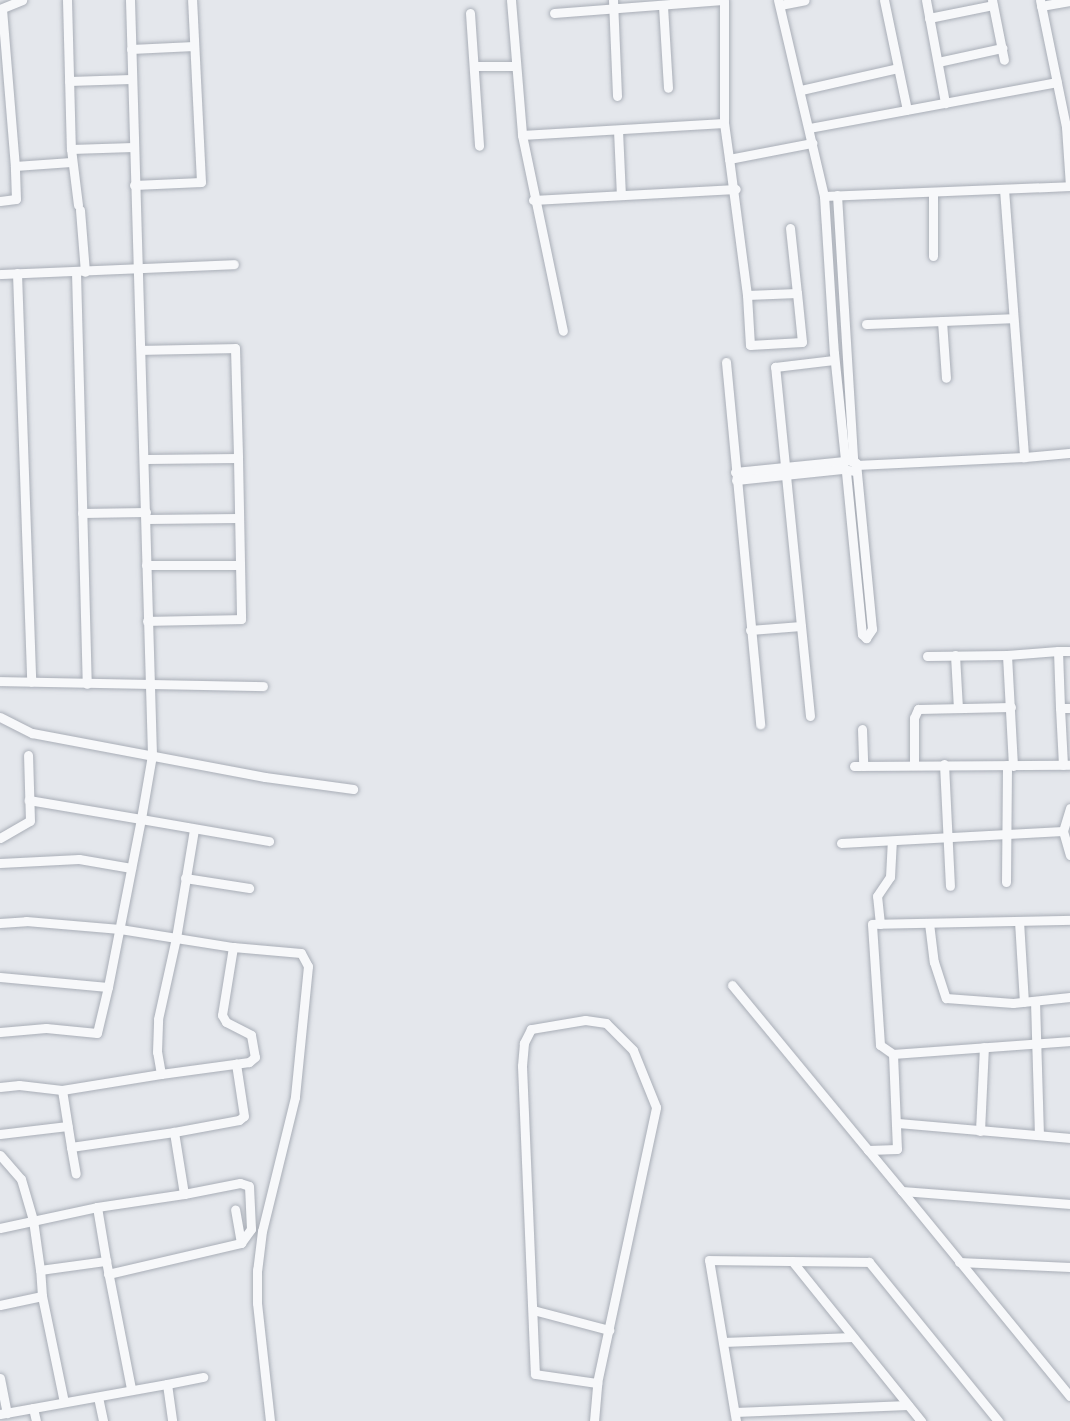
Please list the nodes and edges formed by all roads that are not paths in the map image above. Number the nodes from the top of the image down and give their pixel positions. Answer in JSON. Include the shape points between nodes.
{"nodes":[{"id":1,"x":22,"y":0,"type":"edge"},
{"id":2,"x":67,"y":0,"type":"edge"},
{"id":3,"x":129,"y":0,"type":"edge"},
{"id":4,"x":192,"y":0,"type":"edge"},
{"id":5,"x":511,"y":0,"type":"edge"},
{"id":6,"x":724,"y":0,"type":"edge"},
{"id":7,"x":805,"y":0,"type":"edge"},
{"id":8,"x":884,"y":0,"type":"edge"},
{"id":9,"x":926,"y":0,"type":"edge"},
{"id":10,"x":1070,"y":1,"type":"edge"},
{"id":11,"x":779,"y":2,"type":"edge"},
{"id":12,"x":992,"y":3,"type":"edge"},
{"id":13,"x":1041,"y":3,"type":"edge"},
{"id":14,"x":613,"y":4,"type":"edge"},
{"id":15,"x":663,"y":6,"type":"junction"},
{"id":16,"x":1,"y":9,"type":"edge"},
{"id":17,"x":470,"y":13,"type":"dead end"},
{"id":18,"x":554,"y":13,"type":"dead end"},
{"id":19,"x":929,"y":18,"type":"junction"},
{"id":20,"x":194,"y":46,"type":"junction"},
{"id":21,"x":1002,"y":48,"type":"junction"},
{"id":22,"x":131,"y":49,"type":"junction"},
{"id":23,"x":1004,"y":60,"type":"dead end"},
{"id":24,"x":938,"y":62,"type":"junction"},
{"id":25,"x":474,"y":66,"type":"junction"},
{"id":26,"x":516,"y":66,"type":"junction"},
{"id":27,"x":898,"y":68,"type":"junction"},
{"id":28,"x":131,"y":80,"type":"junction"},
{"id":29,"x":69,"y":81,"type":"junction"},
{"id":30,"x":1056,"y":82,"type":"junction"},
{"id":31,"x":668,"y":88,"type":"dead end"},
{"id":32,"x":801,"y":90,"type":"junction"},
{"id":33,"x":617,"y":96,"type":"dead end"},
{"id":34,"x":945,"y":103,"type":"junction"},
{"id":35,"x":907,"y":110,"type":"junction"},
{"id":36,"x":724,"y":123,"type":"junction"},
{"id":37,"x":1068,"y":127,"type":"edge"},
{"id":38,"x":809,"y":128,"type":"junction"},
{"id":39,"x":618,"y":130,"type":"junction"},
{"id":40,"x":522,"y":135,"type":"junction"},
{"id":41,"x":812,"y":143,"type":"junction"},
{"id":42,"x":479,"y":146,"type":"dead end"},
{"id":43,"x":133,"y":147,"type":"junction"},
{"id":44,"x":71,"y":149,"type":"junction"},
{"id":45,"x":729,"y":159,"type":"junction"},
{"id":46,"x":71,"y":162,"type":"junction"},
{"id":47,"x":15,"y":166,"type":"junction"},
{"id":48,"x":134,"y":186,"type":"junction"},
{"id":49,"x":1070,"y":186,"type":"edge"},
{"id":50,"x":736,"y":189,"type":"junction"},
{"id":51,"x":1004,"y":189,"type":"junction"},
{"id":52,"x":933,"y":192,"type":"junction"},
{"id":53,"x":621,"y":195,"type":"junction"},
{"id":54,"x":837,"y":195,"type":"junction"},
{"id":55,"x":824,"y":196,"type":"junction"},
{"id":56,"x":533,"y":200,"type":"junction"},
{"id":57,"x":0,"y":201,"type":"edge"},
{"id":58,"x":789,"y":228,"type":"dead end"},
{"id":59,"x":933,"y":256,"type":"dead end"},
{"id":60,"x":234,"y":264,"type":"dead end"},
{"id":61,"x":138,"y":270,"type":"junction"},
{"id":62,"x":80,"y":272,"type":"junction"},
{"id":63,"x":17,"y":273,"type":"junction"},
{"id":64,"x":0,"y":274,"type":"edge"},
{"id":65,"x":797,"y":293,"type":"junction"},
{"id":66,"x":747,"y":295,"type":"junction"},
{"id":67,"x":1013,"y":318,"type":"junction"},
{"id":68,"x":942,"y":321,"type":"junction"},
{"id":69,"x":866,"y":324,"type":"dead end"},
{"id":70,"x":563,"y":331,"type":"dead end"},
{"id":71,"x":141,"y":350,"type":"junction"},
{"id":72,"x":834,"y":360,"type":"junction"},
{"id":73,"x":726,"y":362,"type":"dead end"},
{"id":74,"x":946,"y":378,"type":"dead end"},
{"id":75,"x":1070,"y":453,"type":"edge"},
{"id":76,"x":1024,"y":457,"type":"junction"},
{"id":77,"x":238,"y":458,"type":"junction"},
{"id":78,"x":146,"y":459,"type":"junction"},
{"id":79,"x":849,"y":465,"type":"junction"},
{"id":80,"x":785,"y":471,"type":"junction"},
{"id":81,"x":735,"y":476,"type":"junction"},
{"id":82,"x":82,"y":513,"type":"junction"},
{"id":83,"x":146,"y":516,"type":"junction"},
{"id":84,"x":239,"y":518,"type":"junction"},
{"id":85,"x":146,"y":565,"type":"junction"},
{"id":86,"x":240,"y":565,"type":"junction"},
{"id":87,"x":868,"y":588,"type":"junction"},
{"id":88,"x":857,"y":589,"type":"junction"},
{"id":89,"x":147,"y":621,"type":"junction"},
{"id":90,"x":801,"y":626,"type":"junction"},
{"id":91,"x":750,"y":630,"type":"junction"},
{"id":92,"x":1058,"y":651,"type":"junction"},
{"id":93,"x":1070,"y":651,"type":"edge"},
{"id":94,"x":955,"y":654,"type":"junction"},
{"id":95,"x":1007,"y":655,"type":"junction"},
{"id":96,"x":927,"y":656,"type":"dead end"},
{"id":97,"x":0,"y":681,"type":"edge"},
{"id":98,"x":31,"y":682,"type":"junction"},
{"id":99,"x":87,"y":684,"type":"junction"},
{"id":100,"x":150,"y":685,"type":"junction"},
{"id":101,"x":263,"y":686,"type":"dead end"},
{"id":102,"x":1011,"y":707,"type":"junction"},
{"id":103,"x":958,"y":708,"type":"junction"},
{"id":104,"x":1060,"y":708,"type":"junction"},
{"id":105,"x":1070,"y":708,"type":"edge"},
{"id":106,"x":810,"y":716,"type":"dead end"},
{"id":107,"x":0,"y":717,"type":"edge"},
{"id":108,"x":760,"y":724,"type":"dead end"},
{"id":109,"x":862,"y":729,"type":"dead end"},
{"id":110,"x":28,"y":755,"type":"dead end"},
{"id":111,"x":153,"y":755,"type":"junction"},
{"id":112,"x":944,"y":764,"type":"junction"},
{"id":113,"x":914,"y":765,"type":"junction"},
{"id":114,"x":1066,"y":765,"type":"edge"},
{"id":115,"x":1010,"y":766,"type":"junction"},
{"id":116,"x":353,"y":789,"type":"dead end"},
{"id":117,"x":29,"y":800,"type":"junction"},
{"id":118,"x":1070,"y":808,"type":"edge"},
{"id":119,"x":141,"y":819,"type":"junction"},
{"id":120,"x":194,"y":829,"type":"junction"},
{"id":121,"x":1063,"y":831,"type":"junction"},
{"id":122,"x":1008,"y":837,"type":"junction"},
{"id":123,"x":0,"y":838,"type":"edge"},
{"id":124,"x":949,"y":840,"type":"junction"},
{"id":125,"x":269,"y":841,"type":"dead end"},
{"id":126,"x":892,"y":841,"type":"junction"},
{"id":127,"x":841,"y":843,"type":"dead end"},
{"id":128,"x":1070,"y":855,"type":"edge"},
{"id":129,"x":0,"y":863,"type":"edge"},
{"id":130,"x":131,"y":868,"type":"junction"},
{"id":131,"x":185,"y":878,"type":"junction"},
{"id":132,"x":1006,"y":882,"type":"dead end"},
{"id":133,"x":950,"y":886,"type":"dead end"},
{"id":134,"x":249,"y":888,"type":"dead end"},
{"id":135,"x":1070,"y":920,"type":"edge"},
{"id":136,"x":1018,"y":921,"type":"junction"},
{"id":137,"x":0,"y":923,"type":"edge"},
{"id":138,"x":929,"y":923,"type":"junction"},
{"id":139,"x":880,"y":924,"type":"junction"},
{"id":140,"x":120,"y":929,"type":"junction"},
{"id":141,"x":176,"y":938,"type":"junction"},
{"id":142,"x":233,"y":947,"type":"junction"},
{"id":143,"x":0,"y":977,"type":"edge"},
{"id":144,"x":732,"y":985,"type":"dead end"},
{"id":145,"x":108,"y":987,"type":"junction"},
{"id":146,"x":1070,"y":997,"type":"edge"},
{"id":147,"x":1035,"y":1001,"type":"junction"},
{"id":148,"x":1024,"y":1002,"type":"junction"},
{"id":149,"x":0,"y":1032,"type":"edge"},
{"id":150,"x":1070,"y":1041,"type":"edge"},
{"id":151,"x":1038,"y":1042,"type":"junction"},
{"id":152,"x":984,"y":1047,"type":"junction"},
{"id":153,"x":893,"y":1054,"type":"junction"},
{"id":154,"x":236,"y":1064,"type":"junction"},
{"id":155,"x":161,"y":1074,"type":"junction"},
{"id":156,"x":0,"y":1087,"type":"edge"},
{"id":157,"x":62,"y":1090,"type":"junction"},
{"id":158,"x":898,"y":1123,"type":"junction"},
{"id":159,"x":68,"y":1126,"type":"junction"},
{"id":160,"x":980,"y":1131,"type":"junction"},
{"id":161,"x":174,"y":1132,"type":"junction"},
{"id":162,"x":0,"y":1134,"type":"edge"},
{"id":163,"x":1039,"y":1135,"type":"junction"},
{"id":164,"x":1070,"y":1138,"type":"edge"},
{"id":165,"x":71,"y":1147,"type":"junction"},
{"id":166,"x":868,"y":1150,"type":"junction"},
{"id":167,"x":0,"y":1155,"type":"edge"},
{"id":168,"x":76,"y":1174,"type":"dead end"},
{"id":169,"x":902,"y":1191,"type":"junction"},
{"id":170,"x":184,"y":1194,"type":"junction"},
{"id":171,"x":1070,"y":1204,"type":"edge"},
{"id":172,"x":97,"y":1207,"type":"junction"},
{"id":173,"x":235,"y":1210,"type":"dead end"},
{"id":174,"x":33,"y":1220,"type":"junction"},
{"id":175,"x":0,"y":1228,"type":"edge"},
{"id":176,"x":241,"y":1243,"type":"junction"},
{"id":177,"x":105,"y":1261,"type":"junction"},
{"id":178,"x":792,"y":1261,"type":"junction"},
{"id":179,"x":959,"y":1262,"type":"junction"},
{"id":180,"x":1070,"y":1267,"type":"edge"},
{"id":181,"x":40,"y":1270,"type":"junction"},
{"id":182,"x":108,"y":1274,"type":"junction"},
{"id":183,"x":42,"y":1296,"type":"junction"},
{"id":184,"x":0,"y":1305,"type":"edge"},
{"id":185,"x":533,"y":1310,"type":"junction"},
{"id":186,"x":609,"y":1330,"type":"junction"},
{"id":187,"x":853,"y":1337,"type":"junction"},
{"id":188,"x":723,"y":1342,"type":"junction"},
{"id":189,"x":203,"y":1377,"type":"dead end"},
{"id":190,"x":0,"y":1378,"type":"edge"},
{"id":191,"x":597,"y":1383,"type":"junction"},
{"id":192,"x":167,"y":1384,"type":"junction"},
{"id":193,"x":131,"y":1389,"type":"junction"},
{"id":194,"x":98,"y":1396,"type":"junction"},
{"id":195,"x":1070,"y":1396,"type":"edge"},
{"id":196,"x":64,"y":1402,"type":"junction"},
{"id":197,"x":908,"y":1405,"type":"junction"},
{"id":198,"x":33,"y":1408,"type":"junction"},
{"id":199,"x":3,"y":1413,"type":"edge"},
{"id":200,"x":735,"y":1416,"type":"edge"},
{"id":201,"x":36,"y":1421,"type":"edge"},
{"id":202,"x":103,"y":1421,"type":"edge"},
{"id":203,"x":172,"y":1421,"type":"edge"},
{"id":204,"x":270,"y":1421,"type":"edge"},
{"id":205,"x":594,"y":1421,"type":"edge"},
{"id":206,"x":921,"y":1421,"type":"edge"},
{"id":207,"x":998,"y":1421,"type":"edge"}],
"edges":[{"from":1,"to":16,"type":"street"},
{"from":2,"to":29,"type":"street"},
{"from":3,"to":22,"type":"street"},
{"from":4,"to":20,"type":"street"},
{"from":5,"to":26,"type":"street"},
{"from":6,"to":15,"type":"street"},
{"from":6,"to":36,"type":"street"},
{"from":7,"to":11,"type":"street"},
{"from":8,"to":27,"type":"street"},
{"from":9,"to":19,"type":"street"},
{"from":10,"to":13,"type":"street"},
{"from":11,"to":32,"type":"street"},
{"from":12,"to":19,"type":"street"},
{"from":12,"to":21,"type":"street"},
{"from":13,"to":30,"type":"street"},
{"from":14,"to":15,"type":"street"},
{"from":14,"to":18,"type":"street"},
{"from":14,"to":33,"type":"street"},
{"from":15,"to":31,"type":"street"},
{"from":16,"to":47,"type":"street"},
{"from":17,"to":25,"type":"street"},
{"from":19,"to":24,"type":"street"},
{"from":20,"to":22,"type":"street"},
{"from":20,"to":48,"type":"street","via":[[201,182]]},
{"from":21,"to":23,"type":"street"},
{"from":21,"to":24,"type":"street"},
{"from":22,"to":28,"type":"street"},
{"from":24,"to":34,"type":"street"},
{"from":25,"to":26,"type":"street"},
{"from":25,"to":42,"type":"street"},
{"from":26,"to":40,"type":"street"},
{"from":27,"to":32,"type":"street"},
{"from":27,"to":35,"type":"street"},
{"from":28,"to":29,"type":"street"},
{"from":28,"to":43,"type":"street"},
{"from":29,"to":44,"type":"street"},
{"from":30,"to":34,"type":"street"},
{"from":30,"to":37,"type":"street"},
{"from":32,"to":38,"type":"street"},
{"from":34,"to":35,"type":"street"},
{"from":35,"to":38,"type":"street"},
{"from":36,"to":39,"type":"street"},
{"from":36,"to":45,"type":"street"},
{"from":37,"to":49,"type":"street"},
{"from":38,"to":41,"type":"street"},
{"from":39,"to":40,"type":"street"},
{"from":39,"to":53,"type":"street"},
{"from":40,"to":56,"type":"street"},
{"from":41,"to":45,"type":"street"},
{"from":41,"to":55,"type":"street"},
{"from":43,"to":44,"type":"street"},
{"from":43,"to":48,"type":"street"},
{"from":44,"to":46,"type":"street"},
{"from":45,"to":50,"type":"street"},
{"from":46,"to":47,"type":"street"},
{"from":46,"to":62,"type":"street","via":[[79,207]]},
{"from":47,"to":57,"type":"street","via":[[16,199]]},
{"from":48,"to":61,"type":"street"},
{"from":49,"to":51,"type":"street"},
{"from":50,"to":53,"type":"street"},
{"from":50,"to":66,"type":"street"},
{"from":51,"to":52,"type":"street"},
{"from":51,"to":67,"type":"street"},
{"from":52,"to":54,"type":"street"},
{"from":52,"to":59,"type":"street"},
{"from":53,"to":56,"type":"street"},
{"from":54,"to":55,"type":"street"},
{"from":54,"to":79,"type":"street"},
{"from":55,"to":72,"type":"street"},
{"from":56,"to":70,"type":"street"},
{"from":58,"to":65,"type":"street"},
{"from":60,"to":61,"type":"street"},
{"from":61,"to":62,"type":"street"},
{"from":61,"to":71,"type":"street"},
{"from":62,"to":63,"type":"street"},
{"from":62,"to":82,"type":"street"},
{"from":63,"to":64,"type":"street"},
{"from":63,"to":98,"type":"street"},
{"from":65,"to":66,"type":"street"},
{"from":65,"to":66,"type":"street","via":[[802,342],[776,346],[750,345]]},
{"from":67,"to":68,"type":"street"},
{"from":67,"to":76,"type":"street"},
{"from":68,"to":69,"type":"street"},
{"from":68,"to":74,"type":"street"},
{"from":71,"to":77,"type":"street","via":[[235,348]]},
{"from":71,"to":78,"type":"street"},
{"from":72,"to":79,"type":"street"},
{"from":72,"to":80,"type":"street","via":[[775,367]]},
{"from":73,"to":81,"type":"street"},
{"from":75,"to":76,"type":"street"},
{"from":76,"to":79,"type":"street"},
{"from":77,"to":78,"type":"street"},
{"from":77,"to":84,"type":"street"},
{"from":78,"to":83,"type":"street"},
{"from":79,"to":80,"type":"street"},
{"from":79,"to":87,"type":"street"},
{"from":79,"to":88,"type":"street"},
{"from":80,"to":81,"type":"street"},
{"from":80,"to":90,"type":"street"},
{"from":81,"to":91,"type":"street"},
{"from":82,"to":83,"type":"street"},
{"from":82,"to":99,"type":"street"},
{"from":83,"to":84,"type":"street"},
{"from":83,"to":85,"type":"street"},
{"from":84,"to":86,"type":"street"},
{"from":85,"to":86,"type":"street"},
{"from":85,"to":89,"type":"street"},
{"from":86,"to":89,"type":"street","via":[[241,619]]},
{"from":87,"to":88,"type":"street"},
{"from":87,"to":88,"type":"street","via":[[872,633],[866,638],[862,634]]},
{"from":89,"to":100,"type":"street"},
{"from":90,"to":91,"type":"street"},
{"from":90,"to":106,"type":"street"},
{"from":91,"to":108,"type":"street"},
{"from":92,"to":93,"type":"street"},
{"from":92,"to":95,"type":"street"},
{"from":92,"to":104,"type":"street"},
{"from":94,"to":95,"type":"street"},
{"from":94,"to":96,"type":"street"},
{"from":94,"to":103,"type":"street"},
{"from":95,"to":102,"type":"street"},
{"from":97,"to":98,"type":"street"},
{"from":98,"to":99,"type":"street"},
{"from":99,"to":100,"type":"street"},
{"from":100,"to":101,"type":"street"},
{"from":100,"to":111,"type":"street"},
{"from":102,"to":103,"type":"street"},
{"from":102,"to":115,"type":"street"},
{"from":103,"to":113,"type":"street","via":[[924,708],[916,712]]},
{"from":104,"to":105,"type":"street"},
{"from":104,"to":114,"type":"street"},
{"from":107,"to":111,"type":"street","via":[[32,733]]},
{"from":109,"to":113,"type":"street","via":[[858,766]]},
{"from":110,"to":117,"type":"street"},
{"from":111,"to":116,"type":"street"},
{"from":111,"to":119,"type":"street"},
{"from":112,"to":113,"type":"street"},
{"from":112,"to":115,"type":"street"},
{"from":112,"to":124,"type":"street"},
{"from":114,"to":115,"type":"street"},
{"from":115,"to":122,"type":"street"},
{"from":117,"to":119,"type":"street"},
{"from":117,"to":123,"type":"street","via":[[30,821]]},
{"from":118,"to":121,"type":"street"},
{"from":119,"to":120,"type":"street"},
{"from":119,"to":130,"type":"street"},
{"from":120,"to":125,"type":"street"},
{"from":120,"to":131,"type":"street"},
{"from":121,"to":122,"type":"street"},
{"from":121,"to":128,"type":"street"},
{"from":122,"to":124,"type":"street"},
{"from":122,"to":132,"type":"street"},
{"from":124,"to":126,"type":"street"},
{"from":124,"to":133,"type":"street"},
{"from":126,"to":127,"type":"street"},
{"from":126,"to":139,"type":"street","via":[[891,877],[877,896]]},
{"from":129,"to":130,"type":"street","via":[[79,859]]},
{"from":130,"to":140,"type":"street"},
{"from":131,"to":134,"type":"street"},
{"from":131,"to":141,"type":"street"},
{"from":135,"to":136,"type":"street"},
{"from":136,"to":138,"type":"street"},
{"from":136,"to":148,"type":"street"},
{"from":137,"to":140,"type":"street","via":[[26,921]]},
{"from":138,"to":139,"type":"street"},
{"from":138,"to":148,"type":"street","via":[[934,962],[946,998]]},
{"from":139,"to":153,"type":"street","via":[[872,924],[880,1045]]},
{"from":140,"to":141,"type":"street"},
{"from":140,"to":145,"type":"street"},
{"from":141,"to":142,"type":"street"},
{"from":141,"to":155,"type":"street","via":[[156,1037]]},
{"from":142,"to":154,"type":"street","via":[[222,1015],[226,1022],[251,1035],[255,1053],[253,1060]]},
{"from":142,"to":204,"type":"street","via":[[301,953],[308,966],[295,1097],[262,1232],[257,1270]]},
{"from":143,"to":145,"type":"street"},
{"from":144,"to":166,"type":"street"},
{"from":145,"to":149,"type":"street","via":[[97,1033],[46,1028]]},
{"from":146,"to":147,"type":"street"},
{"from":147,"to":148,"type":"street"},
{"from":147,"to":151,"type":"street"},
{"from":150,"to":151,"type":"street"},
{"from":151,"to":152,"type":"street"},
{"from":151,"to":163,"type":"street"},
{"from":152,"to":153,"type":"street"},
{"from":152,"to":160,"type":"street"},
{"from":153,"to":158,"type":"street"},
{"from":154,"to":155,"type":"street"},
{"from":154,"to":161,"type":"street","via":[[244,1116]]},
{"from":155,"to":157,"type":"street"},
{"from":156,"to":157,"type":"street"},
{"from":157,"to":159,"type":"street"},
{"from":158,"to":160,"type":"street"},
{"from":158,"to":166,"type":"street","via":[[897,1149]]},
{"from":159,"to":162,"type":"street"},
{"from":159,"to":165,"type":"street"},
{"from":160,"to":163,"type":"street"},
{"from":161,"to":165,"type":"street"},
{"from":161,"to":170,"type":"street"},
{"from":163,"to":164,"type":"street"},
{"from":165,"to":168,"type":"street"},
{"from":166,"to":169,"type":"street"},
{"from":167,"to":174,"type":"street","via":[[19,1172]]},
{"from":169,"to":171,"type":"street"},
{"from":169,"to":179,"type":"street"},
{"from":170,"to":172,"type":"street"},
{"from":170,"to":176,"type":"street","via":[[240,1183],[249,1186],[251,1229]]},
{"from":172,"to":174,"type":"street"},
{"from":172,"to":177,"type":"street"},
{"from":173,"to":176,"type":"street"},
{"from":174,"to":175,"type":"street"},
{"from":174,"to":181,"type":"street"},
{"from":176,"to":182,"type":"street"},
{"from":177,"to":181,"type":"street"},
{"from":177,"to":182,"type":"street"},
{"from":178,"to":187,"type":"street"},
{"from":178,"to":188,"type":"street","via":[[710,1260]]},
{"from":178,"to":207,"type":"street","via":[[868,1262]]},
{"from":179,"to":180,"type":"street"},
{"from":179,"to":195,"type":"street"},
{"from":181,"to":183,"type":"street"},
{"from":182,"to":193,"type":"street"},
{"from":183,"to":184,"type":"street"},
{"from":183,"to":196,"type":"street"},
{"from":185,"to":186,"type":"street"},
{"from":185,"to":186,"type":"street","via":[[524,1043],[531,1029],[585,1020],[606,1023],[633,1050],[656,1107]]},
{"from":185,"to":191,"type":"street","via":[[535,1374]]},
{"from":186,"to":191,"type":"street"},
{"from":187,"to":188,"type":"street"},
{"from":187,"to":197,"type":"street"},
{"from":188,"to":200,"type":"street"},
{"from":189,"to":192,"type":"street"},
{"from":190,"to":199,"type":"street"},
{"from":191,"to":205,"type":"street"},
{"from":192,"to":193,"type":"street"},
{"from":192,"to":203,"type":"street"},
{"from":193,"to":194,"type":"street"},
{"from":194,"to":196,"type":"street"},
{"from":194,"to":202,"type":"street"},
{"from":196,"to":198,"type":"street"},
{"from":197,"to":200,"type":"street"},
{"from":197,"to":206,"type":"street"},
{"from":198,"to":199,"type":"street"},
{"from":198,"to":201,"type":"street"}]}
